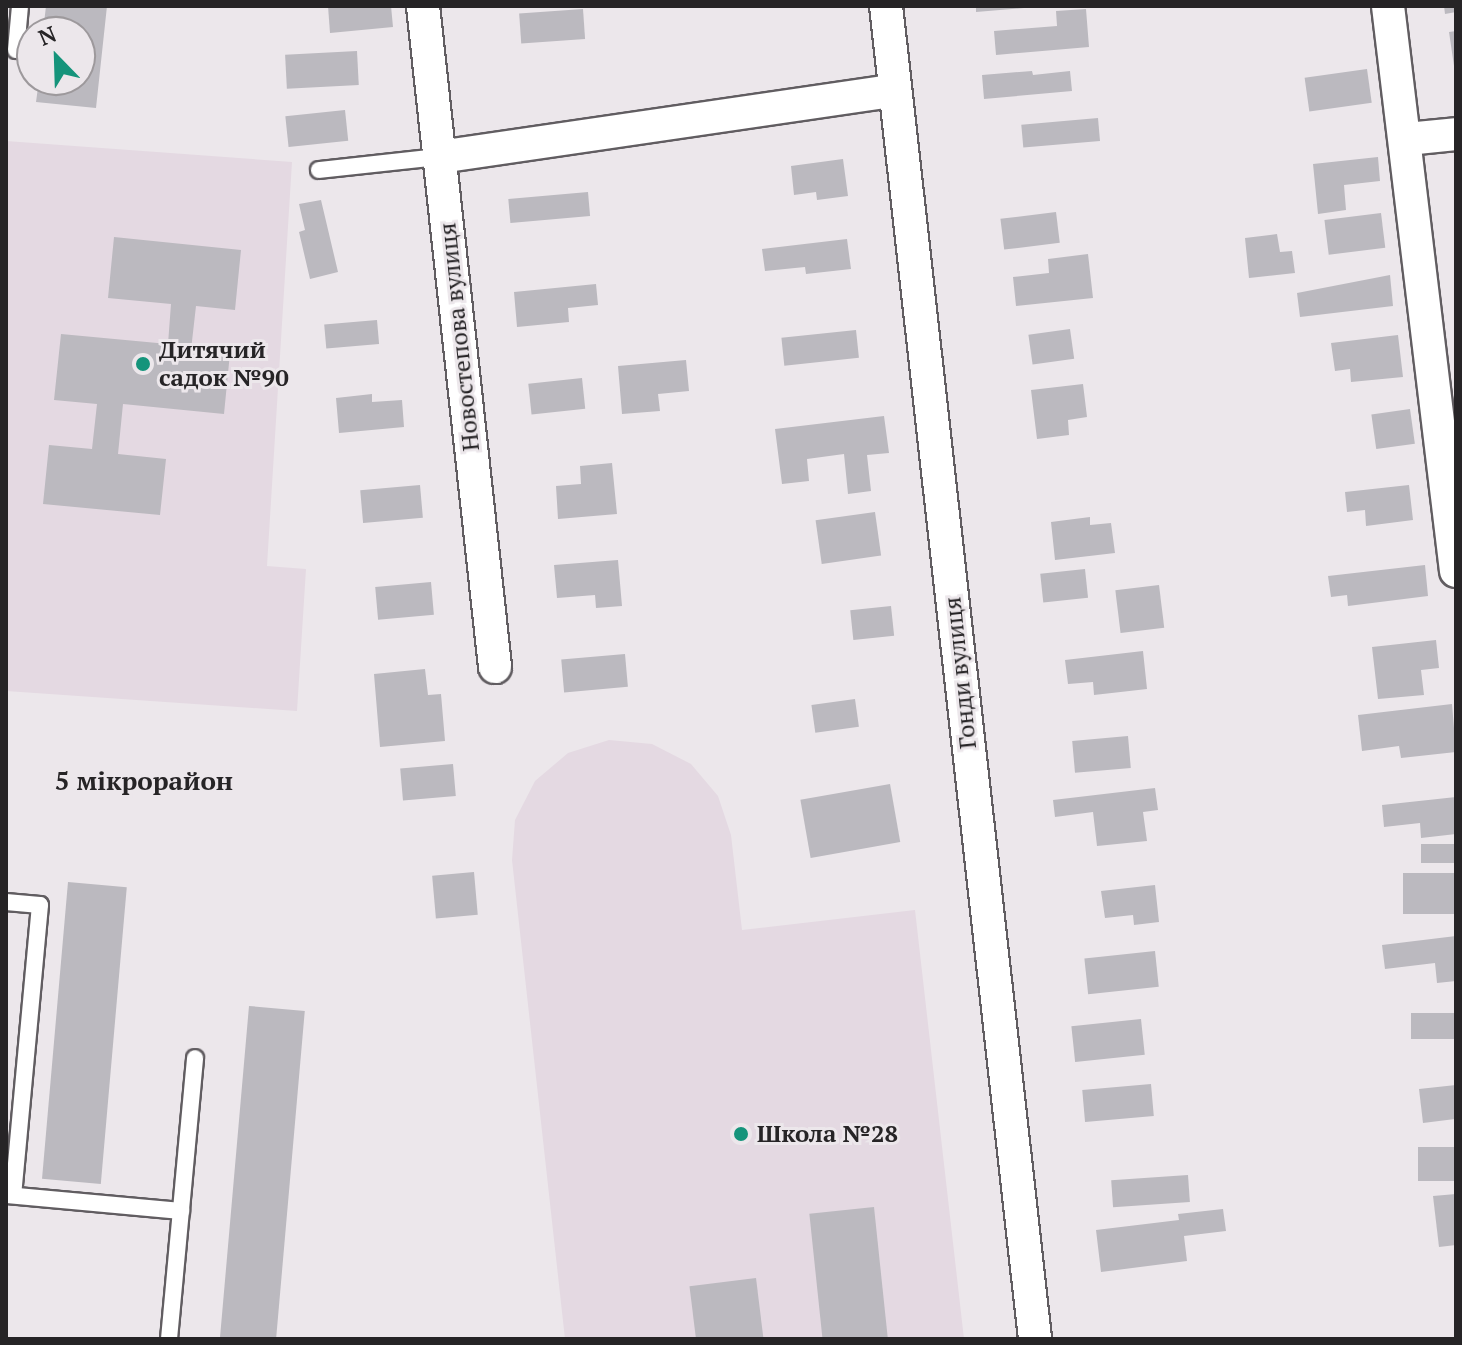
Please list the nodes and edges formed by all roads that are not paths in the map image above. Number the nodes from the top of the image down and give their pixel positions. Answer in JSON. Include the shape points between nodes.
{"nodes":[{"id":1,"x":423,"y":6,"type":"edge"},
{"id":2,"x":886,"y":6,"type":"edge"},
{"id":3,"x":1388,"y":6,"type":"edge"},
{"id":4,"x":893,"y":91,"type":"junction"},
{"id":5,"x":1456,"y":134,"type":"edge"},
{"id":6,"x":1407,"y":139,"type":"junction"},
{"id":7,"x":439,"y":157,"type":"junction"},
{"id":8,"x":319,"y":170,"type":"dead end"},
{"id":9,"x":1456,"y":571,"type":"edge"},
{"id":10,"x":495,"y":667,"type":"dead end"},
{"id":11,"x":6,"y":902,"type":"edge"},
{"id":12,"x":195,"y":1058,"type":"dead end"},
{"id":13,"x":10,"y":1195,"type":"edge"},
{"id":14,"x":181,"y":1211,"type":"junction"},
{"id":15,"x":169,"y":1339,"type":"edge"},
{"id":16,"x":1035,"y":1339,"type":"edge"}],
"edges":[{"from":1,"to":7,"type":"street","name":"Новостепова вулиця"},
{"from":2,"to":4,"type":"street","name":"Гонди вулиця"},
{"from":3,"to":6,"type":"street"},
{"from":4,"to":7,"type":"street"},
{"from":4,"to":16,"type":"street","name":"Гонди вулиця"},
{"from":5,"to":6,"type":"street"},
{"from":6,"to":9,"type":"street"},
{"from":7,"to":8,"type":"lane"},
{"from":7,"to":10,"type":"street","name":"Новостепова вулиця"},
{"from":11,"to":13,"type":"lane","via":[[40,905]]},
{"from":12,"to":14,"type":"lane"},
{"from":13,"to":14,"type":"lane"},
{"from":14,"to":15,"type":"lane"}]}
